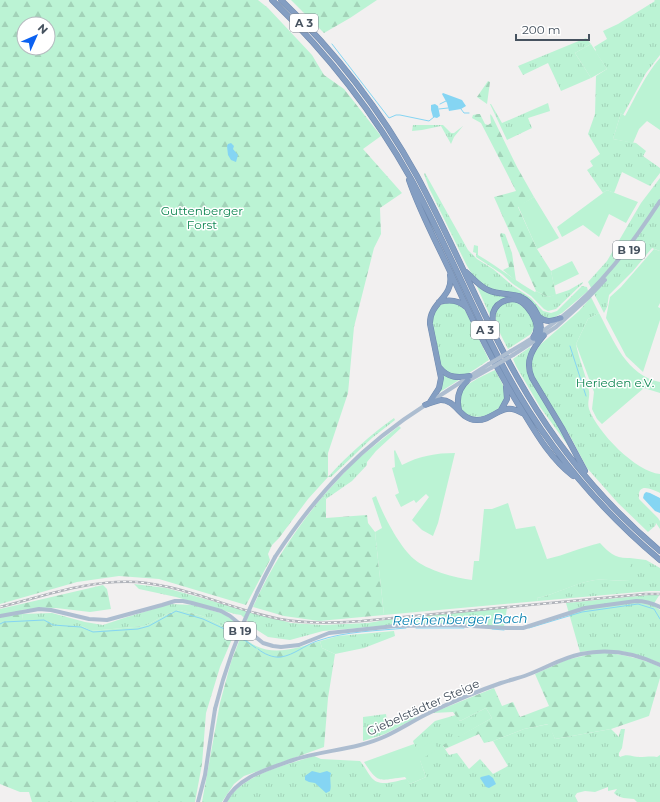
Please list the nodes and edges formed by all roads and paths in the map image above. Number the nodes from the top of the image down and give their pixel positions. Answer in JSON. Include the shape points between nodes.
{"nodes":[{"id":1,"x":272,"y":0,"type":"edge"},
{"id":2,"x":281,"y":0,"type":"edge"},
{"id":3,"x":404,"y":166,"type":"junction"},
{"id":4,"x":660,"y":202,"type":"edge"},
{"id":5,"x":660,"y":206,"type":"edge"},
{"id":6,"x":449,"y":268,"type":"junction"},
{"id":7,"x":463,"y":268,"type":"junction"},
{"id":8,"x":594,"y":290,"type":"junction"},
{"id":9,"x":588,"y":296,"type":"junction"},
{"id":10,"x":439,"y":302,"type":"junction"},
{"id":11,"x":468,"y":310,"type":"junction"},
{"id":12,"x":537,"y":318,"type":"junction"},
{"id":13,"x":561,"y":318,"type":"junction"},
{"id":14,"x":494,"y":332,"type":"junction"},
{"id":15,"x":543,"y":334,"type":"junction"},
{"id":16,"x":535,"y":339,"type":"junction"},
{"id":17,"x":440,"y":366,"type":"junction"},
{"id":18,"x":469,"y":378,"type":"junction"},
{"id":19,"x":506,"y":384,"type":"junction"},
{"id":20,"x":430,"y":402,"type":"junction"},
{"id":21,"x":425,"y":405,"type":"junction"},
{"id":22,"x":500,"y":410,"type":"junction"},
{"id":23,"x":460,"y":412,"type":"junction"},
{"id":24,"x":525,"y":415,"type":"junction"},
{"id":25,"x":589,"y":479,"type":"junction"},
{"id":26,"x":583,"y":484,"type":"junction"},
{"id":27,"x":660,"y":551,"type":"edge"},
{"id":28,"x":660,"y":560,"type":"edge"},
{"id":29,"x":660,"y":607,"type":"edge"},
{"id":30,"x":0,"y":616,"type":"edge"},
{"id":31,"x":660,"y":665,"type":"edge"},
{"id":32,"x":198,"y":802,"type":"edge"},
{"id":33,"x":225,"y":802,"type":"edge"}],
"edges":[{"from":1,"to":3,"type":"highway","number":"A 3","via":[[321,51],[346,82]]},
{"from":2,"to":7,"type":"highway","number":"A 3","via":[[339,62],[376,110],[416,175]]},
{"from":3,"to":6,"type":"highway","via":[[419,206]]},
{"from":3,"to":26,"type":"highway","number":"A 3","via":[[513,385],[544,434]]},
{"from":4,"to":8,"type":"main road","number":"B 19"},
{"from":5,"to":8,"type":"main road","number":"B 19","via":[[626,254]]},
{"from":6,"to":10,"type":"highway","via":[[450,286]]},
{"from":6,"to":11,"type":"highway","number":"A 3"},
{"from":7,"to":12,"type":"highway","number":"A 3","via":[[487,289],[524,299],[531,305]]},
{"from":7,"to":14,"type":"highway","number":"A 3"},
{"from":8,"to":9,"type":"main road","number":"B 19"},
{"from":9,"to":13,"type":"main road","number":"B 19"},
{"from":9,"to":15,"type":"main road","number":"B 19","via":[[562,321]]},
{"from":10,"to":11,"type":"highway","number":"A 3","via":[[454,301]]},
{"from":10,"to":17,"type":"highway","via":[[433,310],[430,322]]},
{"from":11,"to":19,"type":"highway","number":"A 3"},
{"from":12,"to":13,"type":"highway","via":[[552,321]]},
{"from":12,"to":14,"type":"highway","via":[[522,302],[506,300],[494,312]]},
{"from":12,"to":15,"type":"highway","number":"A 3"},
{"from":12,"to":16,"type":"highway"},
{"from":13,"to":15,"type":"main road","number":"B 19"},
{"from":14,"to":25,"type":"highway","number":"A 3","via":[[538,411],[560,444]]},
{"from":15,"to":16,"type":"highway"},
{"from":15,"to":25,"type":"highway","via":[[531,353],[531,376]]},
{"from":16,"to":18,"type":"main road","number":"B 19","bridge":true},
{"from":17,"to":18,"type":"highway","via":[[452,377]]},
{"from":17,"to":20,"type":"highway","number":"B 19","via":[[441,383]]},
{"from":18,"to":20,"type":"main road","number":"B 19"},
{"from":18,"to":23,"type":"highway","number":"B 19","via":[[459,394]]},
{"from":19,"to":22,"type":"highway","via":[[507,399]]},
{"from":19,"to":24,"type":"highway","number":"A 3"},
{"from":20,"to":21,"type":"main road","number":"B 19"},
{"from":21,"to":23,"type":"highway","via":[[445,401],[453,404]]},
{"from":21,"to":32,"type":"main road","number":"B 19","bridge":true,"via":[[382,435],[344,470],[308,510],[275,557],[230,656],[215,709]]},
{"from":22,"to":23,"type":"highway","via":[[477,420],[469,419]]},
{"from":22,"to":24,"type":"highway","via":[[514,409]]},
{"from":24,"to":26,"type":"highway","number":"A 3","via":[[551,454]]},
{"from":25,"to":27,"type":"highway","number":"A 3","via":[[626,520]]},
{"from":26,"to":28,"type":"highway","number":"A 3","via":[[613,517]]},
{"from":29,"to":30,"type":"main road","via":[[636,601],[585,608],[522,628],[395,626],[329,633],[300,645],[281,647],[263,643],[221,611],[183,601],[106,620],[39,609]]},
{"from":31,"to":33,"type":"main road","name":"Giebelstädter Steige","via":[[638,656],[606,651],[566,658],[436,710],[365,744],[315,754],[259,773],[236,787]]}]}
